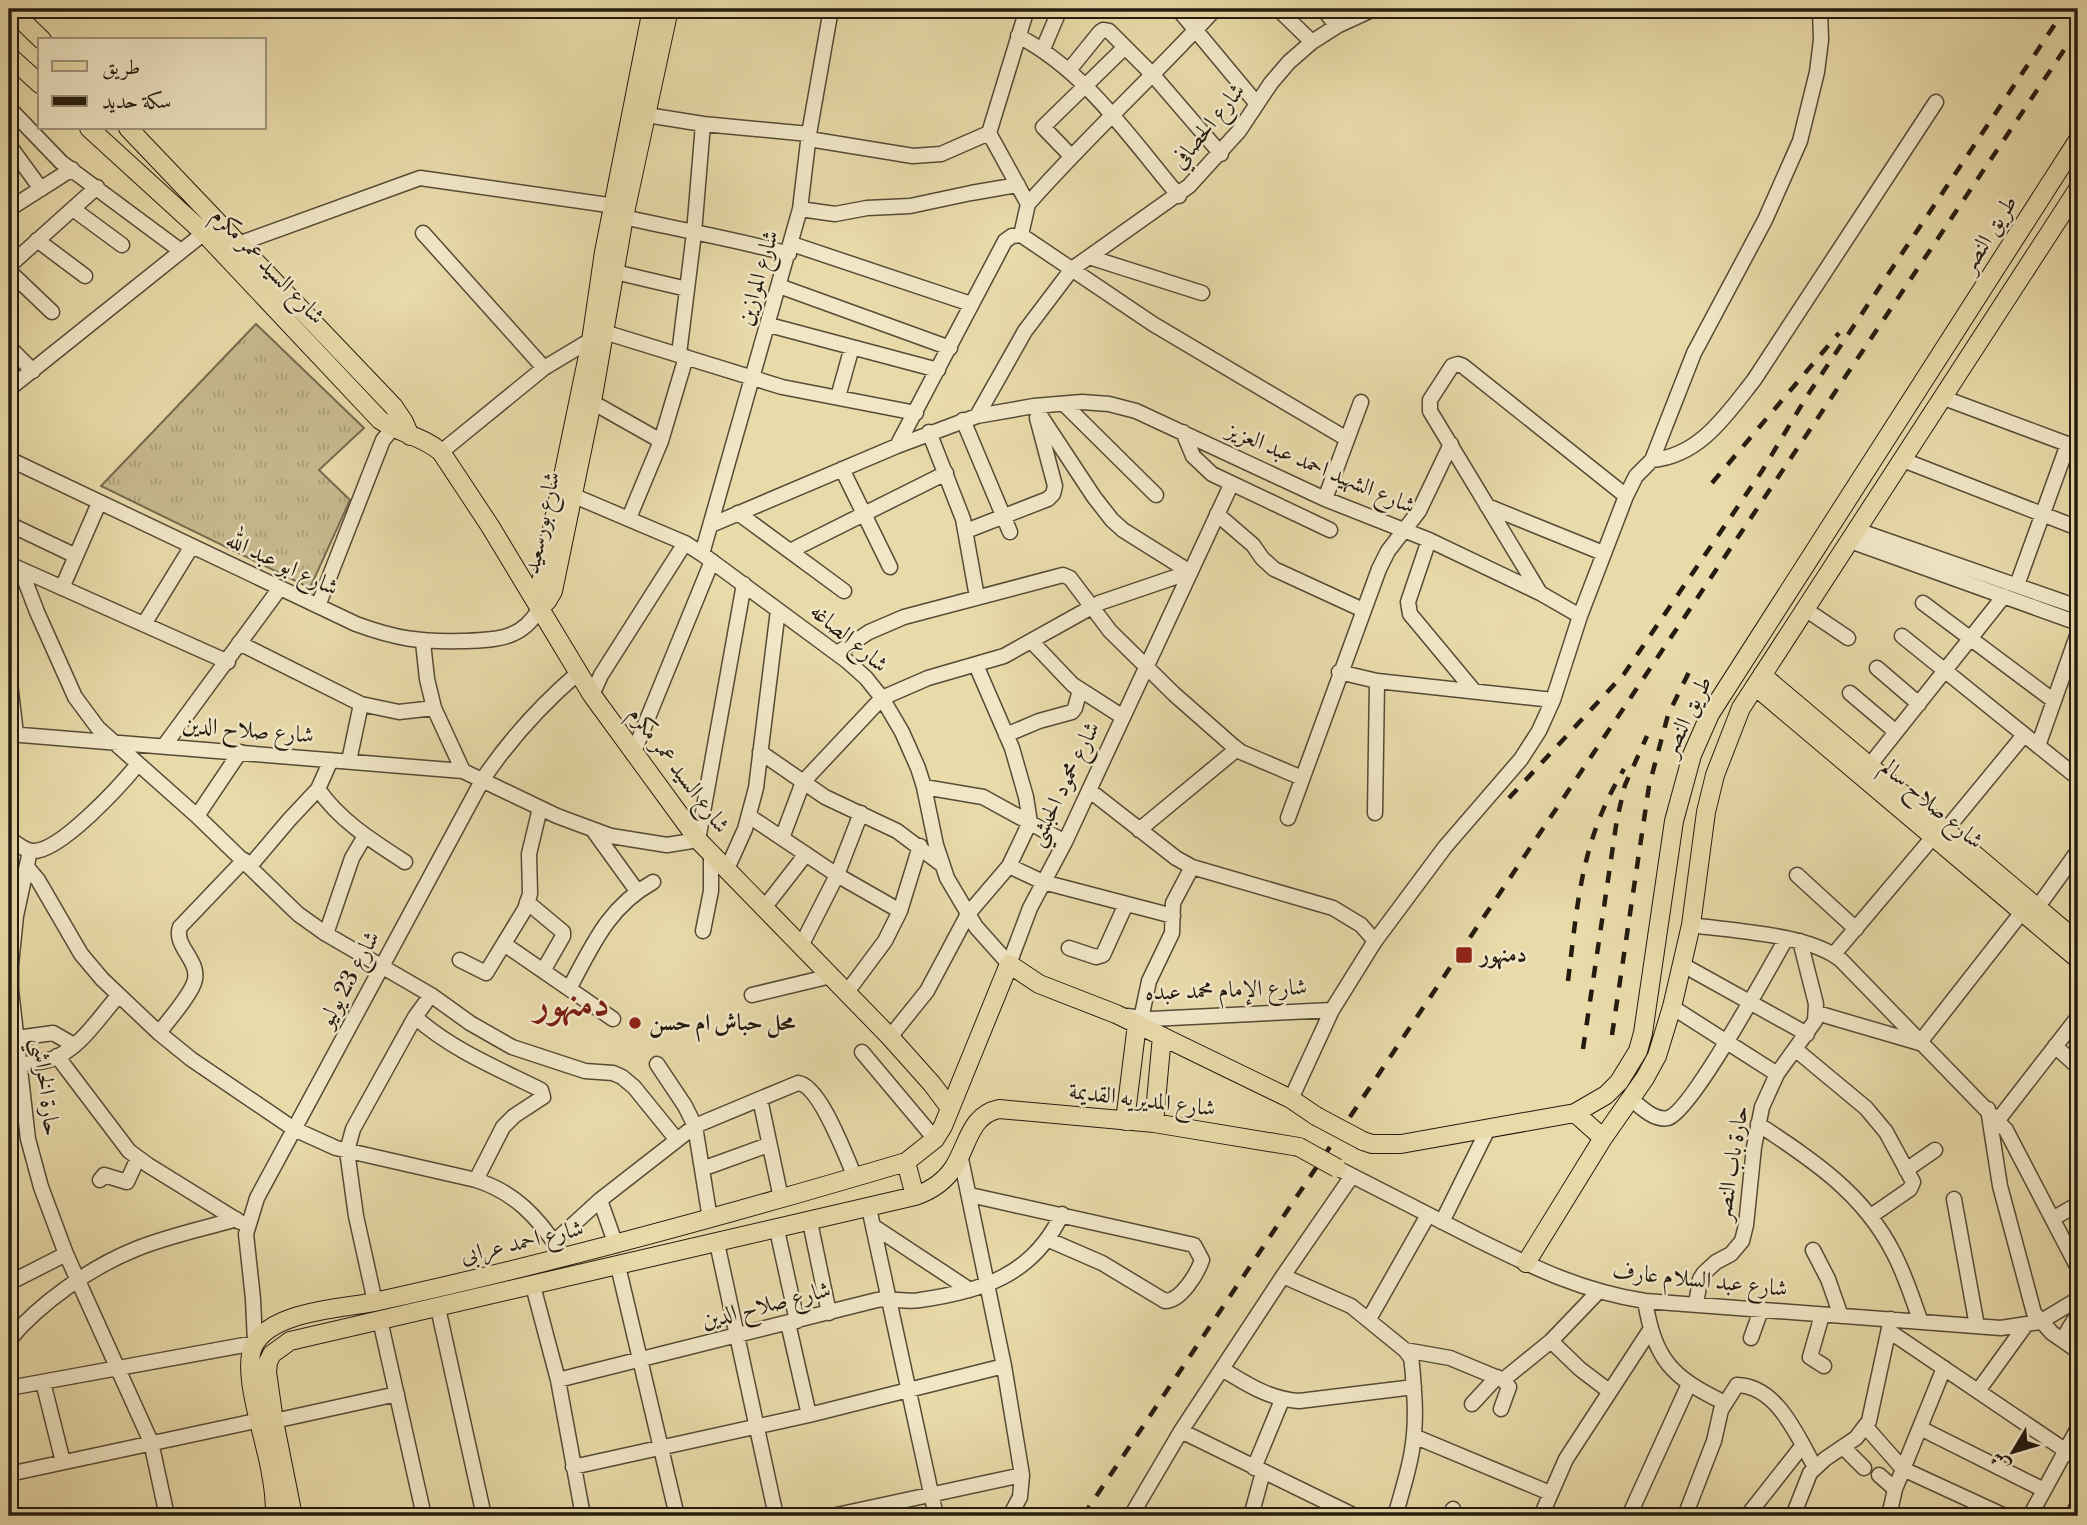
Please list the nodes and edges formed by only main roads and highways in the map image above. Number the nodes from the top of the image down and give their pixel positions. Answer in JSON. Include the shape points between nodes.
{"nodes":[{"id":1,"x":10,"y":9,"type":"edge"},
{"id":2,"x":652,"y":9,"type":"edge"},
{"id":3,"x":669,"y":9,"type":"edge"},
{"id":4,"x":39,"y":38,"type":"edge"},
{"id":5,"x":9,"y":56,"type":"edge"},
{"id":6,"x":38,"y":82,"type":"edge"},
{"id":7,"x":91,"y":130,"type":"edge"},
{"id":8,"x":130,"y":130,"type":"edge"},
{"id":9,"x":2078,"y":139,"type":"edge"},
{"id":10,"x":152,"y":153,"type":"junction"},
{"id":11,"x":136,"y":169,"type":"junction"},
{"id":12,"x":2078,"y":188,"type":"edge"},
{"id":13,"x":620,"y":212,"type":"junction"},
{"id":14,"x":598,"y":336,"type":"junction"},
{"id":15,"x":396,"y":423,"type":"junction"},
{"id":16,"x":567,"y":493,"type":"junction"},
{"id":17,"x":539,"y":609,"type":"junction"},
{"id":18,"x":1758,"y":681,"type":"junction"},
{"id":19,"x":1688,"y":768,"type":"junction"},
{"id":20,"x":1715,"y":775,"type":"junction"},
{"id":21,"x":1677,"y":806,"type":"junction"},
{"id":22,"x":1706,"y":812,"type":"junction"},
{"id":23,"x":1939,"y":834,"type":"junction"},
{"id":24,"x":2029,"y":910,"type":"junction"},
{"id":25,"x":2078,"y":942,"type":"edge"},
{"id":26,"x":2078,"y":959,"type":"edge"},
{"id":27,"x":1009,"y":964,"type":"joint"},
{"id":28,"x":1139,"y":1021,"type":"junction"},
{"id":29,"x":1163,"y":1036,"type":"junction"},
{"id":30,"x":950,"y":1108,"type":"junction"},
{"id":31,"x":1575,"y":1113,"type":"junction"},
{"id":32,"x":1125,"y":1121,"type":"junction"},
{"id":33,"x":1154,"y":1124,"type":"junction"},
{"id":34,"x":1603,"y":1138,"type":"junction"},
{"id":35,"x":960,"y":1154,"type":"joint"},
{"id":36,"x":906,"y":1162,"type":"junction"},
{"id":37,"x":1344,"y":1172,"type":"road end"},
{"id":38,"x":915,"y":1196,"type":"junction"},
{"id":39,"x":1526,"y":1263,"type":"road end"},
{"id":40,"x":267,"y":1421,"type":"junction"},
{"id":41,"x":275,"y":1516,"type":"edge"},
{"id":42,"x":293,"y":1516,"type":"edge"}],
"edges":[{"from":1,"to":4,"type":"main road"},
{"from":2,"to":13,"type":"main road","name":"شارع بورسعيد"},
{"from":3,"to":13,"type":"main road","name":"شارع بورسعيد"},
{"from":5,"to":6,"type":"main road"},
{"from":7,"to":11,"type":"main road","name":"شارع السيد عمر مكرم"},
{"from":8,"to":10,"type":"main road","name":"شارع السيد عمر مكرم"},
{"from":9,"to":19,"type":"main road","name":"طريق النصر","via":[[1721,697]]},
{"from":10,"to":11,"type":"main road"},
{"from":10,"to":15,"type":"main road","name":"شارع السيد عمر مكرم"},
{"from":11,"to":15,"type":"main road","name":"شارع السيد عمر مكرم","via":[[204,233],[380,420]]},
{"from":12,"to":18,"type":"main road","name":"طريق النصر"},
{"from":13,"to":14,"type":"main road","name":"شارع بورسعيد","via":[[615,272]]},
{"from":13,"to":14,"type":"main road","name":"شارع بورسعيد","via":[[604,252]]},
{"from":14,"to":16,"type":"main road","name":"شارع بورسعيد"},
{"from":14,"to":16,"type":"main road","name":"شارع بورسعيد","via":[[592,402]]},
{"from":15,"to":17,"type":"main road","name":"شارع السيد عمر مكرم","via":[[441,452]]},
{"from":16,"to":17,"type":"main road","name":"شارع بورسعيد","via":[[540,587]]},
{"from":17,"to":30,"type":"main road","name":"شارع السيد عمر مكرم","via":[[592,695],[698,840],[890,1037]]},
{"from":18,"to":20,"type":"main road","name":"طريق النصر","via":[[1741,708]]},
{"from":18,"to":23,"type":"main road","name":"شارع صلاح سالم"},
{"from":18,"to":23,"type":"main road","name":"شارع صلاح سالم","via":[[1869,766]]},
{"from":19,"to":20,"type":"main road","via":[[1697,775]]},
{"from":19,"to":21,"type":"main road","name":"طريق النصر"},
{"from":20,"to":22,"type":"main road","name":"طريق النصر"},
{"from":21,"to":22,"type":"main road","via":[[1696,804]]},
{"from":21,"to":31,"type":"main road","name":"طريق النصر","via":[[1638,1051],[1613,1088]]},
{"from":22,"to":34,"type":"main road","name":"طريق النصر","via":[[1683,965],[1657,1056]]},
{"from":23,"to":24,"type":"main road","name":"شارع صلاح سالم"},
{"from":24,"to":25,"type":"main road","name":"شارع صلاح سالم"},
{"from":24,"to":26,"type":"main road","name":"شارع صلاح سالم"},
{"from":27,"to":28,"type":"main road","name":"شارع الإمام محمد عبده","via":[[1055,992]]},
{"from":27,"to":30,"type":"main road","name":"شارع محمود الحبشي"},
{"from":28,"to":29,"type":"main road","name":"شارع الإمام محمد عبده"},
{"from":28,"to":32,"type":"main road"},
{"from":29,"to":31,"type":"main road","name":"طريق النصر","bridge":true,"via":[[1372,1144],[1401,1144]]},
{"from":29,"to":33,"type":"main road"},
{"from":30,"to":36,"type":"main road","name":"شارع احمد عرابى","via":[[935,1139]]},
{"from":31,"to":34,"type":"main road"},
{"from":32,"to":33,"type":"main road","name":"شارع المديريه القديمة"},
{"from":32,"to":35,"type":"main road","name":"شارع المديريه القديمة","via":[[992,1110],[975,1124]]},
{"from":33,"to":37,"type":"main road","name":"شارع المديريه القديمة","bridge":true,"via":[[1299,1147]]},
{"from":34,"to":39,"type":"main road","name":"طريق النصر"},
{"from":35,"to":38,"type":"main road","name":"شارع احمد عرابى","via":[[944,1179]]},
{"from":36,"to":38,"type":"main road"},
{"from":36,"to":40,"type":"main road","name":"شارع احمد عرابى","via":[[616,1244],[559,1250],[375,1302],[286,1320],[267,1329],[250,1356],[249,1370]]},
{"from":38,"to":40,"type":"main road","name":"شارع احمد عرابى","via":[[300,1338],[276,1349],[268,1362]]},
{"from":40,"to":41,"type":"main road","name":"شارع احمد عرابى"},
{"from":40,"to":42,"type":"main road","name":"شارع احمد عرابى"}]}
